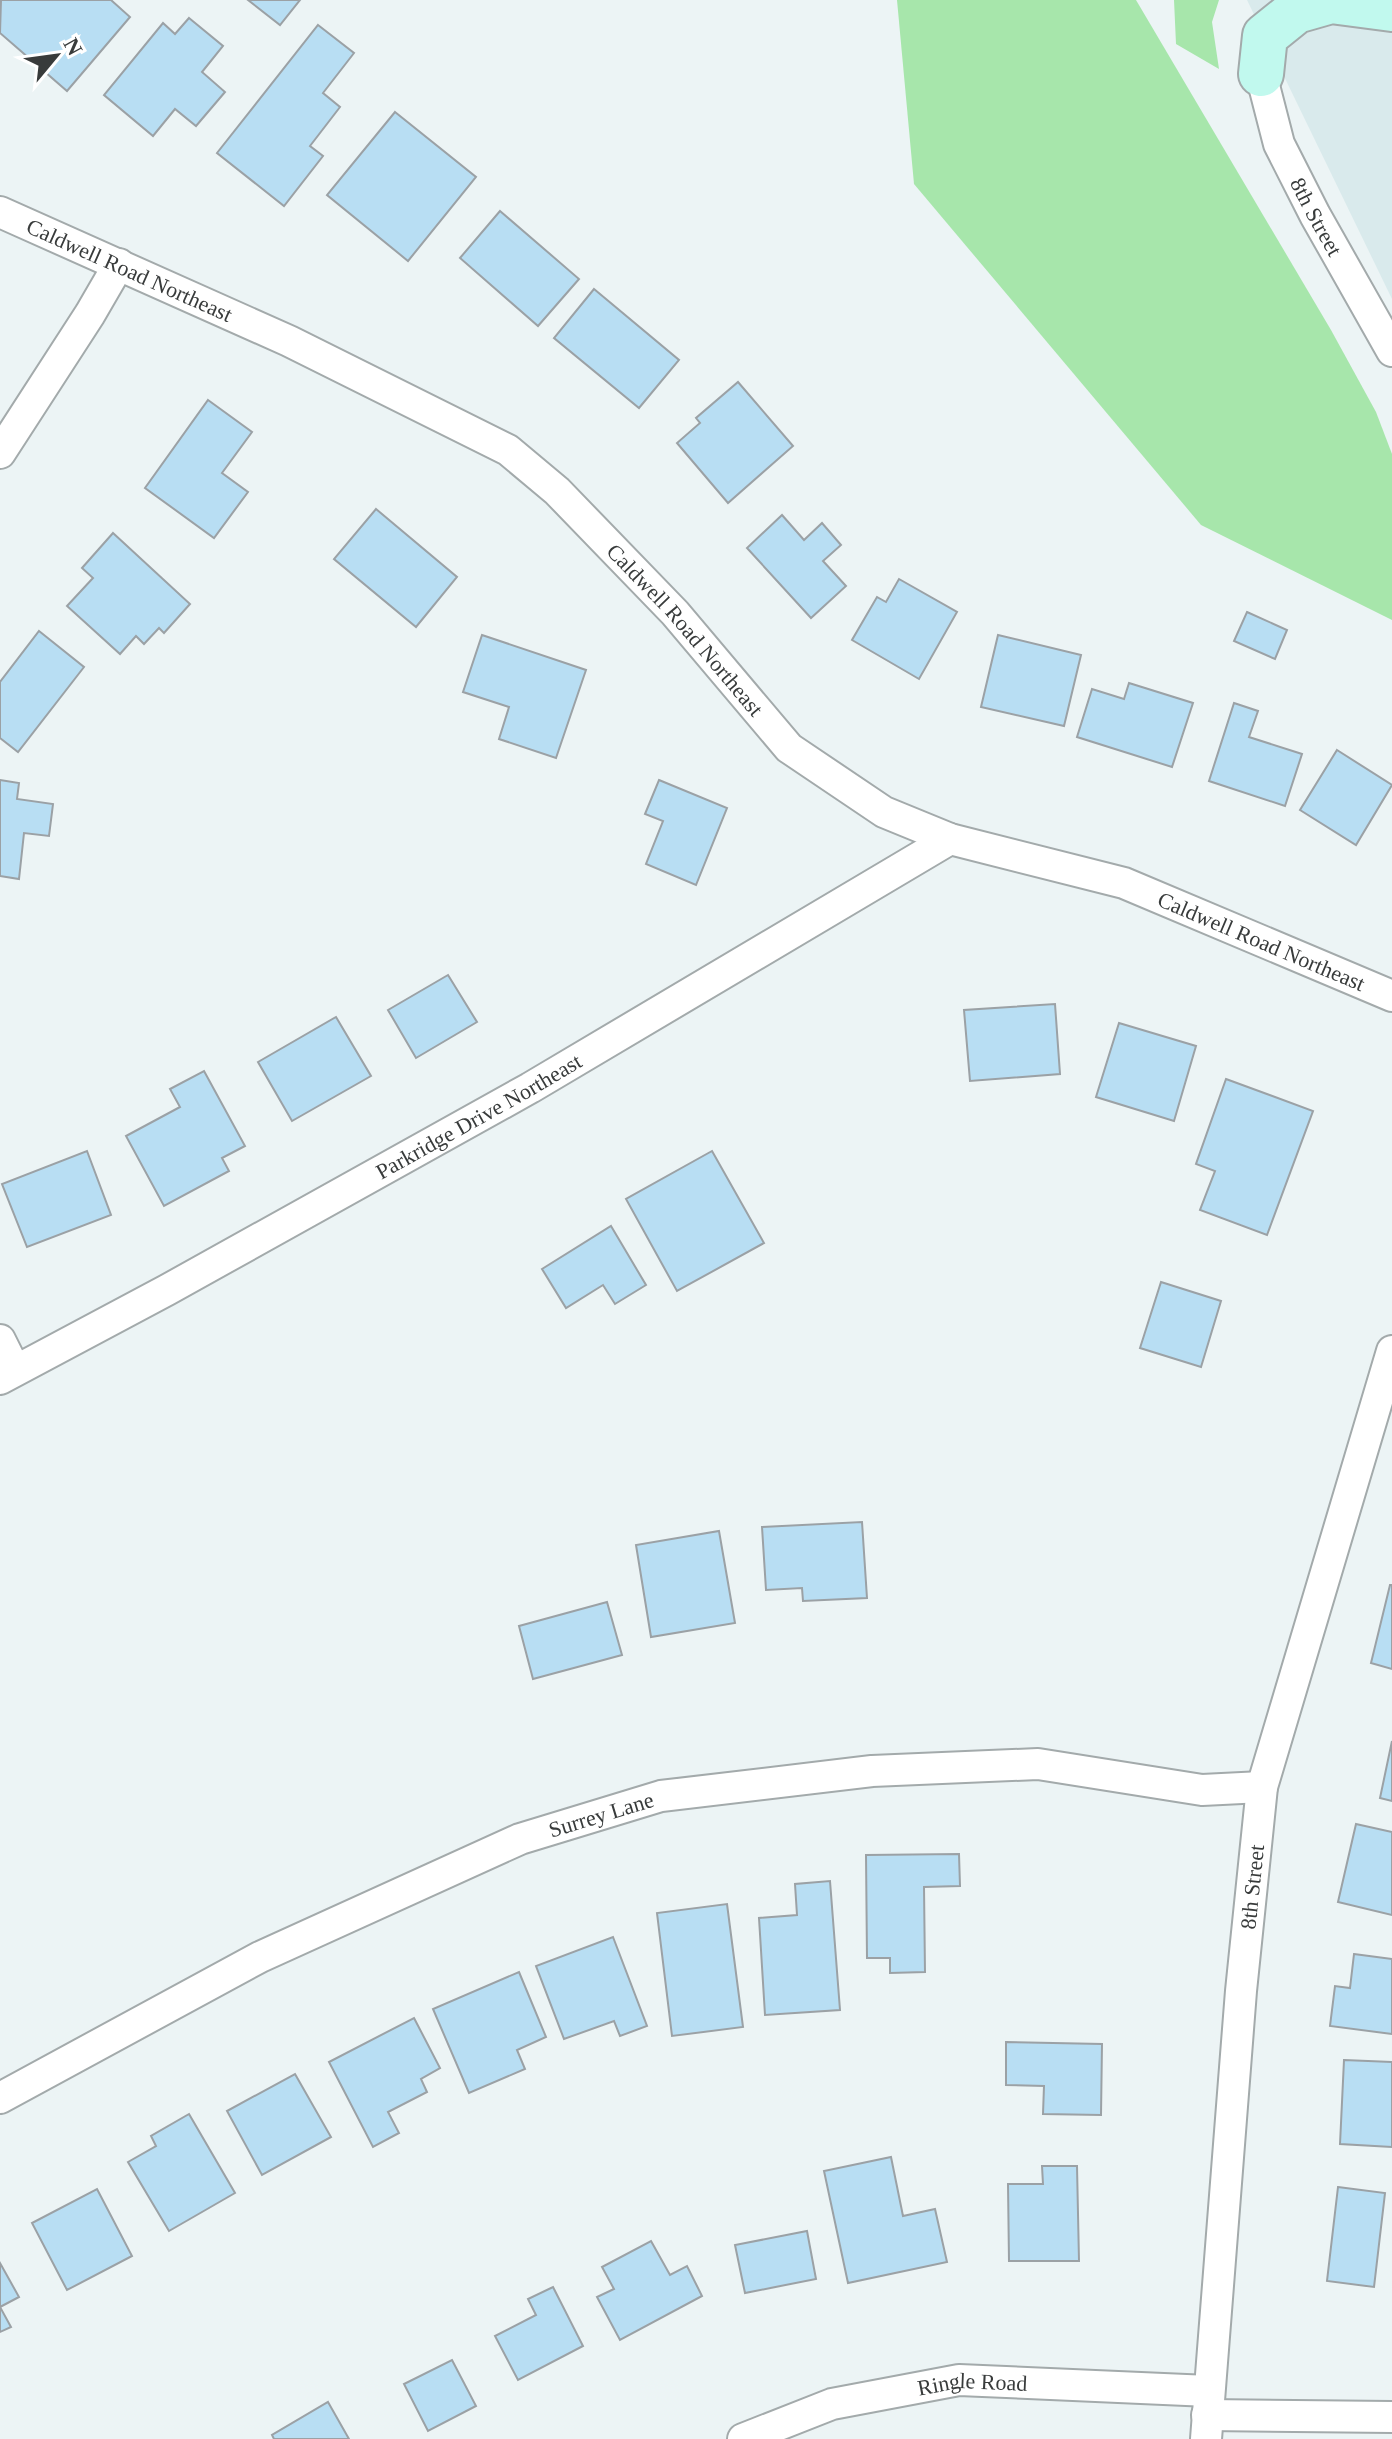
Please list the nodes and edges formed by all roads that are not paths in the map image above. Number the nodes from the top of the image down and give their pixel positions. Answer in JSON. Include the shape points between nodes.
{"nodes":[{"id":1,"x":1392,"y":9,"type":"edge"},
{"id":2,"x":1261,"y":74,"type":"joint"},
{"id":3,"x":0,"y":212,"type":"edge"},
{"id":4,"x":119,"y":264,"type":"junction"},
{"id":5,"x":1392,"y":351,"type":"edge"},
{"id":6,"x":0,"y":453,"type":"edge"},
{"id":7,"x":950,"y":839,"type":"junction"},
{"id":8,"x":1392,"y":996,"type":"edge"},
{"id":9,"x":0,"y":1340,"type":"edge"},
{"id":10,"x":1392,"y":1351,"type":"edge"},
{"id":11,"x":8,"y":1375,"type":"edge"},
{"id":12,"x":1262,"y":1787,"type":"junction"},
{"id":13,"x":0,"y":2098,"type":"edge"},
{"id":14,"x":1207,"y":2415,"type":"edge"},
{"id":15,"x":1392,"y":2417,"type":"edge"},
{"id":16,"x":743,"y":2439,"type":"edge"}],
"edges":[{"from":1,"to":2,"type":"street","via":[[1331,1],[1296,11],[1265,36]]},
{"from":2,"to":5,"type":"street","name":"8th Street","via":[[1279,144]]},
{"from":3,"to":4,"type":"street","name":"Caldwell Road Northeast"},
{"from":4,"to":6,"type":"street"},
{"from":4,"to":7,"type":"street","name":"Caldwell Road Northeast","via":[[508,450],[557,491],[675,613],[789,748],[884,812]]},
{"from":7,"to":8,"type":"street","name":"Caldwell Road Northeast","via":[[1124,883]]},
{"from":7,"to":11,"type":"street","name":"Parkridge Drive Northeast","via":[[530,1088]]},
{"from":9,"to":11,"type":"street"},
{"from":10,"to":12,"type":"street","name":"8th Street"},
{"from":12,"to":13,"type":"street","name":"Surrey Lane","via":[[1202,1790],[1038,1764],[872,1771],[661,1796],[520,1839],[260,1957]]},
{"from":12,"to":14,"type":"street","name":"8th Street"},
{"from":14,"to":15,"type":"street","name":"Ringle Road"},
{"from":14,"to":16,"type":"street","name":"Ringle Road","via":[[959,2380],[832,2404]]}]}
